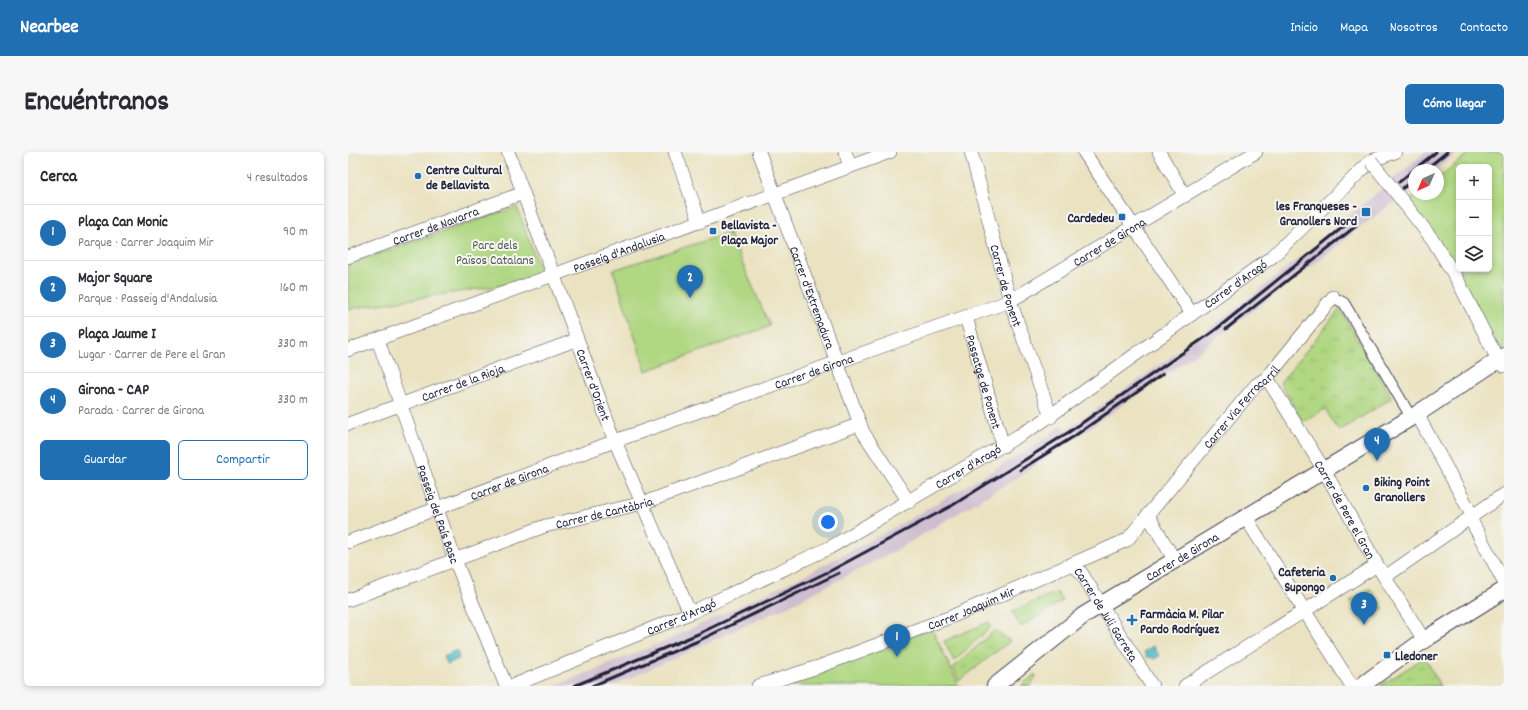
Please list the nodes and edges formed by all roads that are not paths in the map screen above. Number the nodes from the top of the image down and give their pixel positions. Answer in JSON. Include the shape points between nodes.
{"nodes":[{"id":1,"x":508,"y":152,"type":"edge"},
{"id":2,"x":675,"y":152,"type":"edge"},
{"id":3,"x":759,"y":152,"type":"edge"},
{"id":4,"x":846,"y":152,"type":"edge"},
{"id":5,"x":890,"y":152,"type":"edge"},
{"id":6,"x":971,"y":152,"type":"edge"},
{"id":7,"x":1084,"y":152,"type":"edge"},
{"id":8,"x":1159,"y":152,"type":"edge"},
{"id":9,"x":1256,"y":152,"type":"edge"},
{"id":10,"x":1396,"y":152,"type":"edge"},
{"id":11,"x":1369,"y":157,"type":"edge"},
{"id":12,"x":850,"y":166,"type":"junction"},
{"id":13,"x":523,"y":193,"type":"junction"},
{"id":14,"x":773,"y":195,"type":"junction"},
{"id":15,"x":1185,"y":196,"type":"junction"},
{"id":16,"x":700,"y":222,"type":"junction"},
{"id":17,"x":1134,"y":226,"type":"junction"},
{"id":18,"x":348,"y":257,"type":"edge"},
{"id":19,"x":553,"y":276,"type":"junction"},
{"id":20,"x":1333,"y":297,"type":"joint"},
{"id":21,"x":1010,"y":301,"type":"junction"},
{"id":22,"x":1192,"y":314,"type":"junction"},
{"id":23,"x":966,"y":317,"type":"junction"},
{"id":24,"x":378,"y":340,"type":"junction"},
{"id":25,"x":576,"y":340,"type":"junction"},
{"id":26,"x":348,"y":350,"type":"edge"},
{"id":27,"x":1502,"y":360,"type":"edge"},
{"id":28,"x":837,"y":362,"type":"junction"},
{"id":29,"x":1267,"y":378,"type":"junction"},
{"id":30,"x":400,"y":405,"type":"junction"},
{"id":31,"x":1051,"y":416,"type":"junction"},
{"id":32,"x":1414,"y":416,"type":"junction"},
{"id":33,"x":348,"y":424,"type":"edge"},
{"id":34,"x":860,"y":424,"type":"junction"},
{"id":35,"x":615,"y":441,"type":"junction"},
{"id":36,"x":1003,"y":446,"type":"junction"},
{"id":37,"x":1324,"y":470,"type":"junction"},
{"id":38,"x":1504,"y":494,"type":"edge"},
{"id":39,"x":643,"y":502,"type":"junction"},
{"id":40,"x":909,"y":502,"type":"junction"},
{"id":41,"x":437,"y":508,"type":"junction"},
{"id":42,"x":1148,"y":515,"type":"junction"},
{"id":43,"x":1472,"y":515,"type":"junction"},
{"id":44,"x":1246,"y":518,"type":"junction"},
{"id":45,"x":348,"y":542,"type":"edge"},
{"id":46,"x":455,"y":560,"type":"junction"},
{"id":47,"x":1175,"y":561,"type":"junction"},
{"id":48,"x":1377,"y":565,"type":"junction"},
{"id":49,"x":1070,"y":566,"type":"junction"},
{"id":50,"x":1384,"y":577,"type":"junction"},
{"id":51,"x":1504,"y":582,"type":"edge"},
{"id":52,"x":1504,"y":590,"type":"edge"},
{"id":53,"x":348,"y":600,"type":"edge"},
{"id":54,"x":1101,"y":606,"type":"junction"},
{"id":55,"x":1304,"y":610,"type":"junction"},
{"id":56,"x":690,"y":613,"type":"junction"},
{"id":57,"x":1424,"y":640,"type":"junction"},
{"id":58,"x":506,"y":686,"type":"edge"},
{"id":59,"x":512,"y":686,"type":"edge"},
{"id":60,"x":758,"y":686,"type":"edge"},
{"id":61,"x":995,"y":686,"type":"edge"},
{"id":62,"x":1152,"y":686,"type":"edge"},
{"id":63,"x":1185,"y":686,"type":"edge"},
{"id":64,"x":1352,"y":686,"type":"edge"},
{"id":65,"x":1361,"y":686,"type":"edge"}],
"edges":[{"from":1,"to":13,"type":"street","name":"Carrer d'Orient"},
{"from":2,"to":16,"type":"street"},
{"from":3,"to":14,"type":"street","name":"Carrer d'Extremadura"},
{"from":4,"to":12,"type":"street"},
{"from":5,"to":12,"type":"street","name":"Passeig d'Andalusia"},
{"from":6,"to":21,"type":"street","name":"Carrer de Ponent"},
{"from":7,"to":17,"type":"street"},
{"from":8,"to":15,"type":"street"},
{"from":9,"to":15,"type":"street","name":"Carrer de Girona"},
{"from":10,"to":11,"type":"street"},
{"from":11,"to":22,"type":"street","name":"Carrer d'Aragó","via":[[1273,256]]},
{"from":11,"to":27,"type":"street","name":"Carrer de Girona","bridge":true,"via":[[1433,240]]},
{"from":12,"to":14,"type":"street","name":"Passeig d'Andalusia"},
{"from":13,"to":18,"type":"street","name":"Carrer de Navarra"},
{"from":13,"to":19,"type":"street","name":"Carrer d'Orient"},
{"from":14,"to":16,"type":"street","name":"Passeig d'Andalusia"},
{"from":14,"to":28,"type":"street","name":"Carrer d'Extremadura"},
{"from":15,"to":17,"type":"street","name":"Carrer de Girona"},
{"from":16,"to":19,"type":"street","name":"Passeig d'Andalusia"},
{"from":17,"to":21,"type":"street","name":"Carrer de Girona"},
{"from":17,"to":22,"type":"street"},
{"from":19,"to":24,"type":"street","name":"Passeig d'Andalusia"},
{"from":19,"to":25,"type":"street","name":"Carrer d'Orient"},
{"from":20,"to":29,"type":"street","name":"Carrer Via Ferrocarril"},
{"from":20,"to":32,"type":"street","via":[[1344,303]]},
{"from":21,"to":23,"type":"street","name":"Carrer de Girona"},
{"from":21,"to":31,"type":"street","name":"Carrer de Ponent"},
{"from":22,"to":31,"type":"street","name":"Carrer d'Aragó"},
{"from":23,"to":28,"type":"street","name":"Carrer de Girona"},
{"from":23,"to":36,"type":"street","name":"Passatge de Ponent"},
{"from":24,"to":26,"type":"street","name":"Passeig d'Andalusia"},
{"from":24,"to":30,"type":"street","name":"Passeig del País Basc"},
{"from":25,"to":30,"type":"street","name":"Carrer de la Rioja"},
{"from":25,"to":35,"type":"street","name":"Carrer d'Orient"},
{"from":27,"to":32,"type":"street","name":"Carrer de Girona"},
{"from":28,"to":34,"type":"street","name":"Carrer d'Extremadura"},
{"from":28,"to":35,"type":"street","name":"Carrer de Girona"},
{"from":29,"to":37,"type":"street","name":"Carrer de Pere el Gran"},
{"from":29,"to":42,"type":"street","name":"Carrer Via Ferrocarril","via":[[1256,385]]},
{"from":30,"to":33,"type":"street","name":"Carrer de la Rioja"},
{"from":30,"to":41,"type":"street","name":"Passeig del País Basc"},
{"from":31,"to":36,"type":"street","name":"Carrer d'Aragó"},
{"from":32,"to":37,"type":"street","name":"Carrer de Girona"},
{"from":32,"to":43,"type":"street"},
{"from":34,"to":39,"type":"street","name":"Carrer de Cantàbria"},
{"from":34,"to":40,"type":"street","name":"Carrer d'Extremadura"},
{"from":35,"to":39,"type":"street","name":"Carrer d'Orient"},
{"from":35,"to":41,"type":"street","name":"Carrer de Girona"},
{"from":36,"to":40,"type":"street","name":"Carrer d'Aragó"},
{"from":37,"to":44,"type":"street","name":"Carrer de Girona"},
{"from":37,"to":48,"type":"street","name":"Carrer de Pere el Gran"},
{"from":38,"to":43,"type":"street"},
{"from":39,"to":46,"type":"street","name":"Carrer de Cantàbria","via":[[545,526]]},
{"from":39,"to":56,"type":"street","name":"Carrer d'Orient"},
{"from":40,"to":56,"type":"street","name":"Carrer d'Aragó","via":[[829,548]]},
{"from":41,"to":45,"type":"street","name":"Carrer de Girona"},
{"from":41,"to":46,"type":"street","name":"Passeig del País Basc"},
{"from":42,"to":47,"type":"street"},
{"from":42,"to":49,"type":"street","name":"Carrer Via Ferrocarril","via":[[1126,540]]},
{"from":43,"to":50,"type":"street"},
{"from":43,"to":51,"type":"street","via":[[1472,522]]},
{"from":44,"to":47,"type":"street","name":"Carrer de Girona"},
{"from":44,"to":55,"type":"street"},
{"from":46,"to":53,"type":"street","name":"Carrer de Cantàbria"},
{"from":46,"to":58,"type":"street","name":"Passeig del País Basc"},
{"from":47,"to":54,"type":"street","name":"Carrer de Girona"},
{"from":48,"to":50,"type":"street","name":"Carrer de Pere el Gran"},
{"from":48,"to":55,"type":"street"},
{"from":49,"to":54,"type":"street","name":"Carrer de Juli Garreta","via":[[1077,568],[1082,574]]},
{"from":49,"to":60,"type":"street","name":"Carrer Joaquim Mir","via":[[953,616],[818,667]]},
{"from":50,"to":57,"type":"street","name":"Carrer de Pere el Gran"},
{"from":52,"to":57,"type":"street"},
{"from":54,"to":61,"type":"street","name":"Carrer de Girona","via":[[1084,615]]},
{"from":54,"to":62,"type":"street","name":"Carrer de Juli Garreta"},
{"from":55,"to":63,"type":"street"},
{"from":55,"to":64,"type":"street"},
{"from":56,"to":59,"type":"street","name":"Carrer d'Aragó"},
{"from":57,"to":65,"type":"street"}]}
